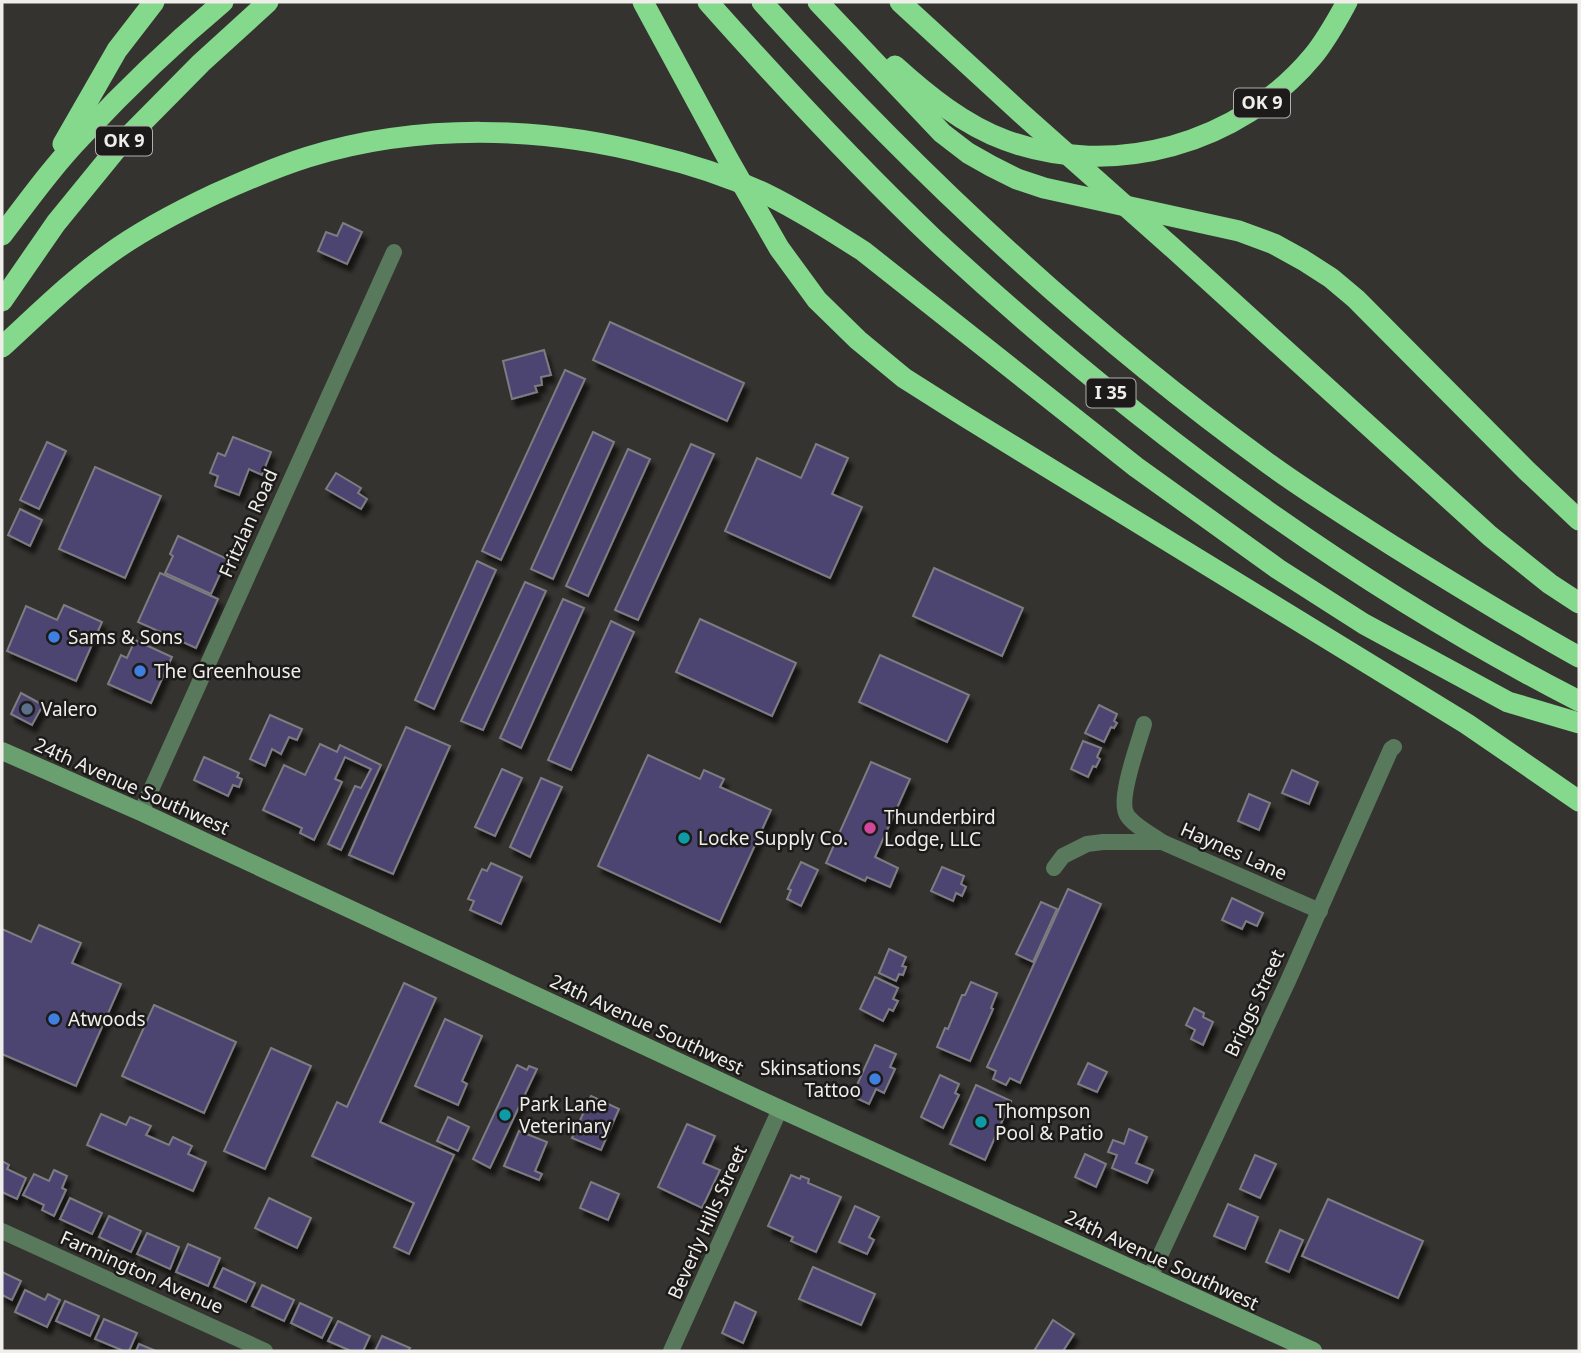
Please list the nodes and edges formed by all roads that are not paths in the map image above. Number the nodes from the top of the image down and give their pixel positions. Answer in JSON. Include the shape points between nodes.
{"nodes":[{"id":1,"x":153,"y":2,"type":"edge"},
{"id":2,"x":223,"y":2,"type":"edge"},
{"id":3,"x":268,"y":2,"type":"edge"},
{"id":4,"x":643,"y":2,"type":"edge"},
{"id":5,"x":708,"y":2,"type":"edge"},
{"id":6,"x":762,"y":2,"type":"edge"},
{"id":7,"x":818,"y":2,"type":"edge"},
{"id":8,"x":824,"y":2,"type":"edge"},
{"id":9,"x":900,"y":2,"type":"edge"},
{"id":10,"x":1347,"y":2,"type":"edge"},
{"id":11,"x":36,"y":191,"type":"junction"},
{"id":12,"x":2,"y":235,"type":"edge"},
{"id":13,"x":394,"y":252,"type":"dead end"},
{"id":14,"x":2,"y":301,"type":"edge"},
{"id":15,"x":2,"y":347,"type":"edge"},
{"id":16,"x":1579,"y":520,"type":"edge"},
{"id":17,"x":1579,"y":603,"type":"edge"},
{"id":18,"x":1579,"y":657,"type":"edge"},
{"id":19,"x":1579,"y":701,"type":"edge"},
{"id":20,"x":1579,"y":723,"type":"edge"},
{"id":21,"x":1144,"y":724,"type":"dead end"},
{"id":22,"x":1394,"y":747,"type":"dead end"},
{"id":23,"x":2,"y":751,"type":"edge"},
{"id":24,"x":1579,"y":801,"type":"edge"},
{"id":25,"x":141,"y":812,"type":"junction"},
{"id":26,"x":1162,"y":842,"type":"junction"},
{"id":27,"x":1054,"y":868,"type":"dead end"},
{"id":28,"x":1320,"y":911,"type":"junction"},
{"id":29,"x":780,"y":1109,"type":"junction"},
{"id":30,"x":2,"y":1231,"type":"edge"},
{"id":31,"x":1150,"y":1277,"type":"junction"},
{"id":32,"x":1303,"y":1349,"type":"edge"},
{"id":33,"x":265,"y":1351,"type":"edge"},
{"id":34,"x":671,"y":1351,"type":"edge"}],
"edges":[{"from":1,"to":11,"type":"highway","number":"OK 9","via":[[117,50]]},
{"from":2,"to":11,"type":"highway","via":[[127,89]]},
{"from":3,"to":14,"type":"highway","number":"OK 9","via":[[118,147],[56,223]]},
{"from":4,"to":24,"type":"highway","via":[[779,248],[817,300],[858,340],[904,378],[1467,724]]},
{"from":5,"to":19,"type":"highway","number":"I 35","via":[[932,237],[1111,393],[1300,534],[1460,635]]},
{"from":6,"to":18,"type":"highway","number":"I 35","via":[[865,114],[970,217],[1193,407],[1363,527]]},
{"from":7,"to":16,"type":"highway","via":[[942,133],[991,166],[1044,188],[1239,231],[1273,244],[1331,278]]},
{"from":8,"to":10,"type":"highway","number":"OK 9","via":[[914,83],[955,113],[1003,139],[1059,154],[1102,156],[1166,148],[1244,116],[1314,54]]},
{"from":9,"to":17,"type":"highway","via":[[1490,536]]},
{"from":11,"to":12,"type":"highway","number":"OK 9"},
{"from":13,"to":25,"type":"street","name":"Fritzlan Road"},
{"from":15,"to":20,"type":"highway","via":[[109,254],[194,204],[309,157],[421,135],[554,136],[615,145],[716,173],[814,220],[863,251],[1136,467],[1278,569],[1364,624],[1508,702]]},
{"from":21,"to":26,"type":"street","via":[[1124,806],[1132,821]]},
{"from":22,"to":28,"type":"street","name":"Briggs Street"},
{"from":23,"to":25,"type":"main road","name":"24th Avenue Southwest"},
{"from":25,"to":29,"type":"main road","name":"24th Avenue Southwest"},
{"from":26,"to":27,"type":"street","name":"Haynes Lane","via":[[1087,844],[1063,856]]},
{"from":26,"to":28,"type":"street","name":"Haynes Lane"},
{"from":28,"to":31,"type":"street","name":"Briggs Street"},
{"from":29,"to":31,"type":"main road","name":"24th Avenue Southwest"},
{"from":29,"to":34,"type":"street","name":"Beverly Hills Street"},
{"from":30,"to":33,"type":"street","name":"Farmington Avenue"},
{"from":31,"to":32,"type":"main road","name":"24th Avenue Southwest"}]}
